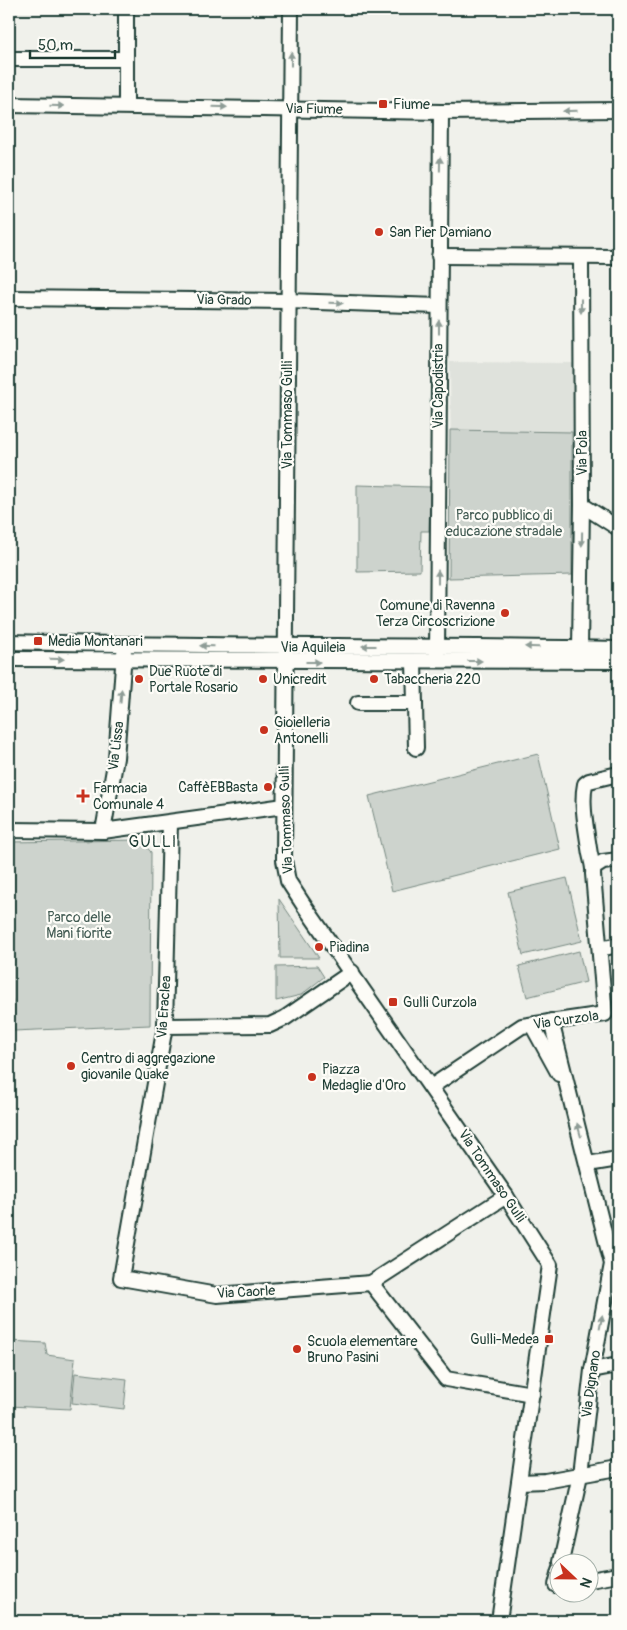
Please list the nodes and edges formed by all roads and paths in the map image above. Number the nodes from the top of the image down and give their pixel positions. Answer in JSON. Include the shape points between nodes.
{"nodes":[{"id":1,"x":126,"y":9,"type":"edge"},
{"id":2,"x":291,"y":9,"type":"edge"},
{"id":3,"x":9,"y":59,"type":"edge"},
{"id":4,"x":126,"y":60,"type":"junction"},
{"id":5,"x":9,"y":105,"type":"edge"},
{"id":6,"x":126,"y":106,"type":"junction"},
{"id":7,"x":291,"y":108,"type":"junction"},
{"id":8,"x":618,"y":110,"type":"edge"},
{"id":9,"x":441,"y":112,"type":"junction"},
{"id":10,"x":439,"y":256,"type":"junction"},
{"id":11,"x":618,"y":256,"type":"edge"},
{"id":12,"x":581,"y":258,"type":"junction"},
{"id":13,"x":9,"y":298,"type":"edge"},
{"id":14,"x":287,"y":301,"type":"junction"},
{"id":15,"x":439,"y":306,"type":"junction"},
{"id":16,"x":582,"y":504,"type":"junction"},
{"id":17,"x":618,"y":528,"type":"edge"},
{"id":18,"x":9,"y":642,"type":"edge"},
{"id":19,"x":125,"y":645,"type":"junction"},
{"id":20,"x":438,"y":646,"type":"junction"},
{"id":21,"x":286,"y":647,"type":"junction"},
{"id":22,"x":580,"y":648,"type":"junction"},
{"id":23,"x":618,"y":649,"type":"edge"},
{"id":24,"x":9,"y":659,"type":"edge"},
{"id":25,"x":124,"y":660,"type":"junction"},
{"id":26,"x":414,"y":661,"type":"junction"},
{"id":27,"x":437,"y":661,"type":"junction"},
{"id":28,"x":285,"y":662,"type":"junction"},
{"id":29,"x":618,"y":662,"type":"edge"},
{"id":30,"x":358,"y":703,"type":"dead end"},
{"id":31,"x":414,"y":703,"type":"junction"},
{"id":32,"x":416,"y":748,"type":"dead end"},
{"id":33,"x":618,"y":774,"type":"edge"},
{"id":34,"x":284,"y":806,"type":"junction"},
{"id":35,"x":170,"y":823,"type":"junction"},
{"id":36,"x":9,"y":830,"type":"edge"},
{"id":37,"x":103,"y":831,"type":"junction"},
{"id":38,"x":618,"y":860,"type":"edge"},
{"id":39,"x":595,"y":867,"type":"junction"},
{"id":40,"x":618,"y":945,"type":"edge"},
{"id":41,"x":600,"y":949,"type":"junction"},
{"id":42,"x":352,"y":972,"type":"junction"},
{"id":43,"x":613,"y":1013,"type":"edge"},
{"id":44,"x":551,"y":1021,"type":"junction"},
{"id":45,"x":532,"y":1024,"type":"junction"},
{"id":46,"x":166,"y":1026,"type":"junction"},
{"id":47,"x":431,"y":1087,"type":"junction"},
{"id":48,"x":568,"y":1090,"type":"junction"},
{"id":49,"x":618,"y":1158,"type":"edge"},
{"id":50,"x":588,"y":1164,"type":"junction"},
{"id":51,"x":506,"y":1196,"type":"junction"},
{"id":52,"x":615,"y":1263,"type":"edge"},
{"id":53,"x":121,"y":1278,"type":"joint"},
{"id":54,"x":371,"y":1283,"type":"junction"},
{"id":55,"x":618,"y":1365,"type":"edge"},
{"id":56,"x":592,"y":1370,"type":"junction"},
{"id":57,"x":532,"y":1394,"type":"junction"},
{"id":58,"x":522,"y":1465,"type":"junction"},
{"id":59,"x":618,"y":1468,"type":"edge"},
{"id":60,"x":575,"y":1475,"type":"junction"},
{"id":61,"x":520,"y":1482,"type":"junction"},
{"id":62,"x":563,"y":1552,"type":"edge"},
{"id":63,"x":618,"y":1575,"type":"edge"},
{"id":64,"x":600,"y":1578,"type":"edge"},
{"id":65,"x":501,"y":1606,"type":"junction"},
{"id":66,"x":492,"y":1621,"type":"edge"},
{"id":67,"x":499,"y":1621,"type":"edge"}],
"edges":[{"from":1,"to":4,"type":"street"},
{"from":7,"to":2,"type":"street","name":"Via Tommaso Gulli","one_way":true},
{"from":3,"to":4,"type":"street"},
{"from":4,"to":6,"type":"street"},
{"from":5,"to":6,"type":"street","name":"Via Fiume","one_way":true},
{"from":6,"to":7,"type":"street","name":"Via Fiume","one_way":true},
{"from":7,"to":9,"type":"street","name":"Via Fiume"},
{"from":7,"to":14,"type":"street","name":"Via Tommaso Gulli"},
{"from":8,"to":9,"type":"street","name":"Via Fiume","one_way":true},
{"from":10,"to":9,"type":"street","name":"Via Capodistria","one_way":true},
{"from":10,"to":12,"type":"street"},
{"from":10,"to":15,"type":"street","name":"Via Capodistria"},
{"from":11,"to":12,"type":"street"},
{"from":12,"to":16,"type":"street","name":"Via Pola","one_way":true},
{"from":13,"to":14,"type":"street","name":"Via Grado"},
{"from":14,"to":15,"type":"street","name":"Via Grado","one_way":true},
{"from":14,"to":21,"type":"street","name":"Via Tommaso Gulli"},
{"from":20,"to":15,"type":"street","name":"Via Capodistria","one_way":true},
{"from":16,"to":17,"type":"street"},
{"from":16,"to":22,"type":"street","name":"Via Pola","one_way":true},
{"from":18,"to":19,"type":"street","name":"Via Aquileia"},
{"from":21,"to":19,"type":"street","name":"Via Aquileia","one_way":true},
{"from":19,"to":25,"type":"street","name":"Via Lissa"},
{"from":20,"to":21,"type":"street","name":"Via Aquileia","one_way":true},
{"from":22,"to":20,"type":"street","name":"Via Aquileia","one_way":true},
{"from":20,"to":27,"type":"street","name":"Via Capodistria"},
{"from":21,"to":28,"type":"street","name":"Via Tommaso Gulli"},
{"from":22,"to":23,"type":"street","name":"Via Aquileia"},
{"from":24,"to":25,"type":"street","name":"Via Aquileia","one_way":true},
{"from":25,"to":28,"type":"street","name":"Via Aquileia"},
{"from":37,"to":25,"type":"street","name":"Via Lissa","one_way":true,"via":[[116,758]]},
{"from":26,"to":27,"type":"street","name":"Via Aquileia"},
{"from":28,"to":26,"type":"street","name":"Via Aquileia","one_way":true},
{"from":26,"to":31,"type":"street"},
{"from":27,"to":29,"type":"street","name":"Via Aquileia","one_way":true},
{"from":28,"to":34,"type":"street","name":"Via Tommaso Gulli"},
{"from":30,"to":31,"type":"street"},
{"from":31,"to":32,"type":"street"},
{"from":33,"to":39,"type":"street","name":"Via Curzola","via":[[593,779],[586,784],[589,849]]},
{"from":34,"to":35,"type":"street"},
{"from":34,"to":42,"type":"street","name":"Via Tommaso Gulli","via":[[284,860],[288,881]]},
{"from":35,"to":37,"type":"street"},
{"from":35,"to":46,"type":"street","name":"Via Eraclea"},
{"from":36,"to":37,"type":"street"},
{"from":38,"to":39,"type":"street"},
{"from":39,"to":41,"type":"street","name":"Via Curzola"},
{"from":40,"to":41,"type":"street"},
{"from":41,"to":43,"type":"street","name":"Via Curzola"},
{"from":42,"to":46,"type":"street","via":[[270,1025]]},
{"from":42,"to":47,"type":"street","name":"Via Tommaso Gulli"},
{"from":43,"to":44,"type":"street","name":"Via Curzola"},
{"from":44,"to":45,"type":"street","name":"Via Curzola"},
{"from":44,"to":48,"type":"street","name":"Via Dignano"},
{"from":45,"to":47,"type":"street","name":"Via Curzola","via":[[522,1026]]},
{"from":45,"to":48,"type":"street","name":"Via Dignano"},
{"from":46,"to":53,"type":"street","name":"Via Eraclea"},
{"from":47,"to":51,"type":"street","name":"Via Tommaso Gulli"},
{"from":50,"to":48,"type":"street","name":"Via Dignano","one_way":true},
{"from":49,"to":50,"type":"street"},
{"from":50,"to":52,"type":"street","name":"Via Dignano"},
{"from":51,"to":54,"type":"street","name":"Via Caorle"},
{"from":51,"to":57,"type":"street","name":"Via Tommaso Gulli","via":[[550,1265]]},
{"from":56,"to":52,"type":"street","name":"Via Dignano","one_way":true},
{"from":53,"to":54,"type":"street","name":"Via Caorle","via":[[217,1295]]},
{"from":54,"to":57,"type":"street","via":[[446,1379]]},
{"from":55,"to":56,"type":"street"},
{"from":56,"to":60,"type":"street","name":"Via Dignano"},
{"from":57,"to":58,"type":"street","name":"Via Tommaso Gulli"},
{"from":58,"to":60,"type":"street","via":[[542,1476]]},
{"from":58,"to":61,"type":"street","name":"Via Tommaso Gulli"},
{"from":59,"to":60,"type":"street"},
{"from":60,"to":61,"type":"street"},
{"from":60,"to":62,"type":"street","name":"Via Dignano"},
{"from":61,"to":65,"type":"street","name":"Via Tommaso Gulli"},
{"from":63,"to":64,"type":"street"},
{"from":65,"to":66,"type":"street","name":"Via Tommaso Gulli"},
{"from":65,"to":67,"type":"street","name":"Via Tommaso Gulli"}]}
